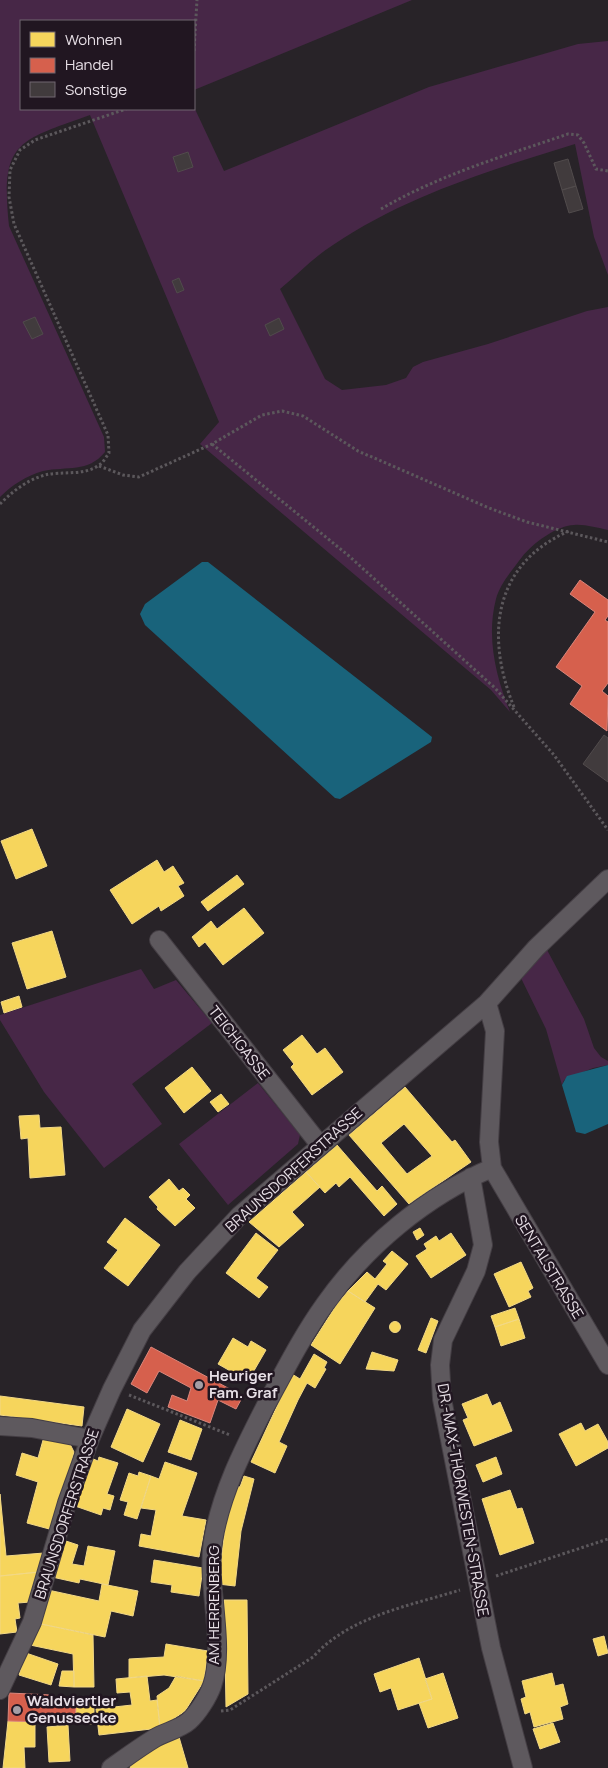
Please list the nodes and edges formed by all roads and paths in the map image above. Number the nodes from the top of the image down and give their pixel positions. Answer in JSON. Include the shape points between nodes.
{"nodes":[{"id":1,"x":197,"y":0,"type":"edge"},
{"id":2,"x":195,"y":33,"type":"edge"},
{"id":3,"x":123,"y":110,"type":"edge"},
{"id":4,"x":608,"y":170,"type":"edge"},
{"id":5,"x":381,"y":209,"type":"dead end"},
{"id":6,"x":212,"y":444,"type":"junction"},
{"id":7,"x":99,"y":466,"type":"junction"},
{"id":8,"x":0,"y":504,"type":"edge"},
{"id":9,"x":569,"y":531,"type":"junction"},
{"id":10,"x":608,"y":542,"type":"edge"},
{"id":11,"x":515,"y":710,"type":"junction"},
{"id":12,"x":608,"y":830,"type":"edge"},
{"id":13,"x":608,"y":879,"type":"edge"},
{"id":14,"x":159,"y":940,"type":"dead end"},
{"id":15,"x":487,"y":1003,"type":"junction"},
{"id":16,"x":320,"y":1145,"type":"junction"},
{"id":17,"x":492,"y":1168,"type":"junction"},
{"id":18,"x":471,"y":1177,"type":"junction"},
{"id":19,"x":608,"y":1365,"type":"edge"},
{"id":20,"x":112,"y":1389,"type":"junction"},
{"id":21,"x":0,"y":1426,"type":"edge"},
{"id":22,"x":90,"y":1438,"type":"junction"},
{"id":23,"x":247,"y":1441,"type":"junction"},
{"id":24,"x":608,"y":1539,"type":"edge"},
{"id":25,"x":478,"y":1584,"type":"junction"},
{"id":26,"x":0,"y":1690,"type":"edge"},
{"id":27,"x":203,"y":1703,"type":"junction"},
{"id":28,"x":111,"y":1768,"type":"edge"},
{"id":29,"x":523,"y":1768,"type":"edge"}],
"edges":[{"from":1,"to":2,"type":"path"},
{"from":3,"to":7,"type":"path","via":[[35,140],[20,150],[10,170],[9,197],[14,224],[108,435],[109,453]]},
{"from":4,"to":5,"type":"path","via":[[596,169],[578,135],[568,134],[462,170],[406,194]]},
{"from":6,"to":7,"type":"path","via":[[139,477],[123,476]]},
{"from":6,"to":9,"type":"path","via":[[262,415],[282,412],[296,415],[322,427],[358,451],[427,482],[527,522]]},
{"from":6,"to":11,"type":"path","via":[[349,556],[495,688]]},
{"from":7,"to":8,"type":"path","via":[[29,481]]},
{"from":9,"to":10,"type":"path"},
{"from":9,"to":11,"type":"path","via":[[532,552],[514,574],[502,600],[498,627],[499,658]]},
{"from":11,"to":12,"type":"path","via":[[554,755]]},
{"from":13,"to":15,"type":"street","name":"BRAUNSDORFERSTRASSE","via":[[536,948]]},
{"from":14,"to":16,"type":"street","name":"TEICHGASSE"},
{"from":15,"to":16,"type":"street","name":"BRAUNSDORFERSTRASSE"},
{"from":15,"to":17,"type":"street","via":[[495,1031],[489,1142]]},
{"from":16,"to":20,"type":"street","name":"BRAUNSDORFERSTRASSE","via":[[240,1215],[188,1272],[142,1330]]},
{"from":17,"to":18,"type":"street","name":"AM HERRENBERG"},
{"from":17,"to":19,"type":"street","name":"SENTALSTRASSE"},
{"from":18,"to":23,"type":"street","name":"AM HERRENBERG","via":[[442,1192],[404,1221],[361,1262],[325,1304],[290,1360]]},
{"from":18,"to":25,"type":"street","name":"DR.-MAX-THORWESTEN-STRASSE","via":[[483,1245],[476,1271],[443,1340],[440,1365],[442,1399]]},
{"from":20,"to":22,"type":"street","name":"BRAUNSDORFERSTRASSE"},
{"from":20,"to":23,"type":"path"},
{"from":21,"to":22,"type":"street"},
{"from":22,"to":26,"type":"street","name":"BRAUNSDORFERSTRASSE","via":[[32,1622]]},
{"from":23,"to":27,"type":"street","name":"AM HERRENBERG","via":[[220,1503],[212,1543],[216,1652],[212,1685]]},
{"from":24,"to":25,"type":"path"},
{"from":25,"to":27,"type":"path","via":[[369,1618],[230,1710],[220,1712]]},
{"from":25,"to":29,"type":"street","name":"DR.-MAX-THORWESTEN-STRASSE","via":[[491,1648]]},
{"from":27,"to":28,"type":"street","name":"AM HERRENBERG","via":[[189,1721],[154,1738]]}]}
